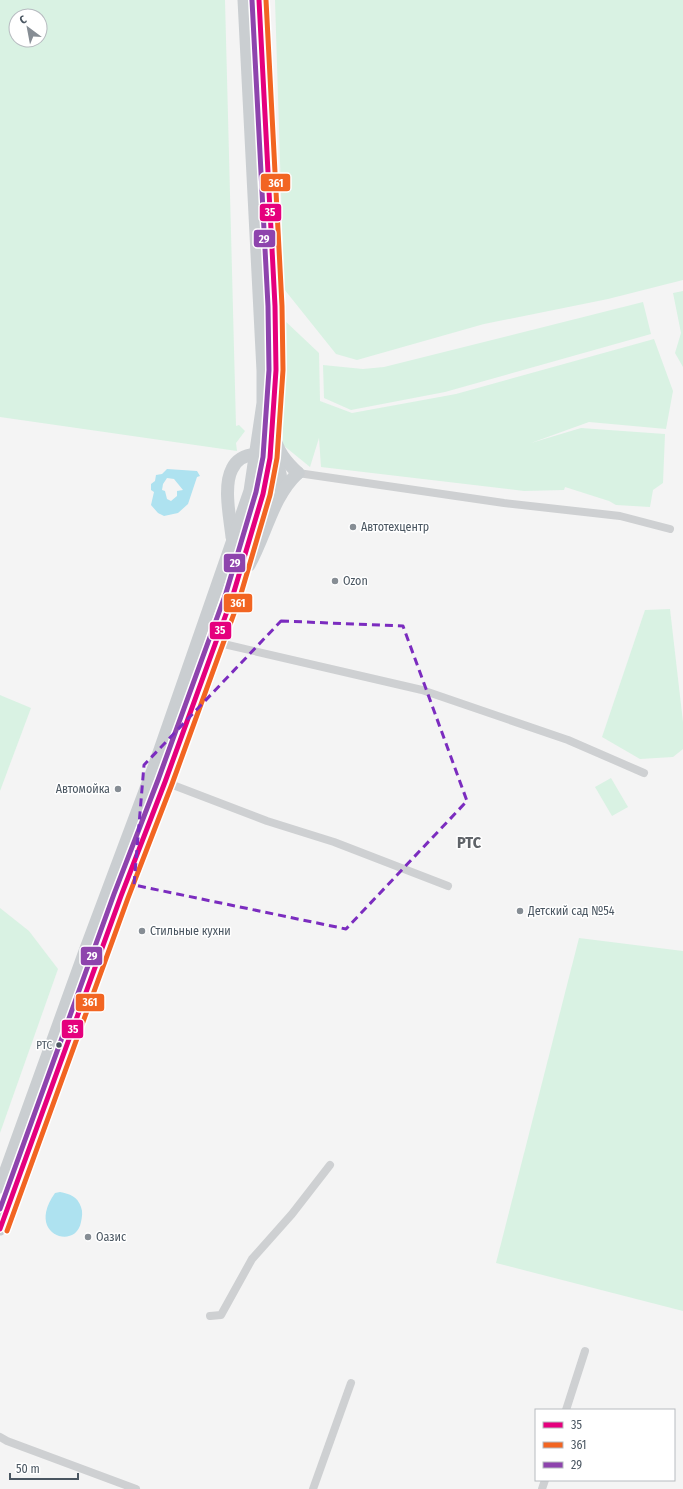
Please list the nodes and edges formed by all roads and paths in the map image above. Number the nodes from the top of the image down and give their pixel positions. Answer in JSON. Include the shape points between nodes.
{"nodes":[{"id":1,"x":244,"y":0,"type":"edge"},
{"id":2,"x":258,"y":0,"type":"edge"},
{"id":3,"x":272,"y":428,"type":"junction"},
{"id":4,"x":256,"y":454,"type":"junction"},
{"id":5,"x":270,"y":458,"type":"junction"},
{"id":6,"x":298,"y":473,"type":"junction"},
{"id":7,"x":281,"y":494,"type":"junction"},
{"id":8,"x":670,"y":529,"type":"dead end"},
{"id":9,"x":233,"y":541,"type":"junction"},
{"id":10,"x":233,"y":595,"type":"junction"},
{"id":11,"x":215,"y":642,"type":"junction"},
{"id":12,"x":644,"y":773,"type":"dead end"},
{"id":13,"x":165,"y":782,"type":"junction"},
{"id":14,"x":448,"y":886,"type":"dead end"},
{"id":15,"x":330,"y":1165,"type":"dead end"},
{"id":16,"x":0,"y":1187,"type":"edge"},
{"id":17,"x":0,"y":1229,"type":"edge"},
{"id":18,"x":210,"y":1316,"type":"dead end"},
{"id":19,"x":585,"y":1351,"type":"dead end"},
{"id":20,"x":350,"y":1383,"type":"dead end"},
{"id":21,"x":566,"y":1409,"type":"edge"},
{"id":22,"x":0,"y":1437,"type":"edge"},
{"id":23,"x":136,"y":1489,"type":"edge"},
{"id":24,"x":313,"y":1489,"type":"edge"}],
"edges":[{"from":1,"to":4,"type":"main road","via":[[263,371],[263,403]]},
{"from":2,"to":3,"type":"main road","via":[[275,306],[276,370]]},
{"from":3,"to":5,"type":"main road"},
{"from":3,"to":6,"type":"main road","via":[[278,450]]},
{"from":4,"to":5,"type":"main road"},
{"from":4,"to":9,"type":"main road","via":[[250,491]]},
{"from":4,"to":9,"type":"main road","via":[[242,458],[230,474],[228,492]]},
{"from":5,"to":6,"type":"main road"},
{"from":5,"to":7,"type":"main road","via":[[281,475]]},
{"from":5,"to":10,"type":"main road","via":[[263,494]]},
{"from":6,"to":7,"type":"main road"},
{"from":6,"to":8,"type":"street","via":[[504,504],[620,516]]},
{"from":7,"to":10,"type":"main road","via":[[252,561]]},
{"from":9,"to":16,"type":"main road","via":[[157,760],[86,946]]},
{"from":10,"to":11,"type":"main road"},
{"from":11,"to":12,"type":"street","via":[[422,690],[568,740]]},
{"from":11,"to":13,"type":"main road"},
{"from":13,"to":14,"type":"street"},
{"from":13,"to":17,"type":"main road"},
{"from":15,"to":18,"type":"street","via":[[252,1260],[221,1316]]},
{"from":19,"to":21,"type":"street"},
{"from":20,"to":24,"type":"street"},
{"from":22,"to":23,"type":"street"}]}
